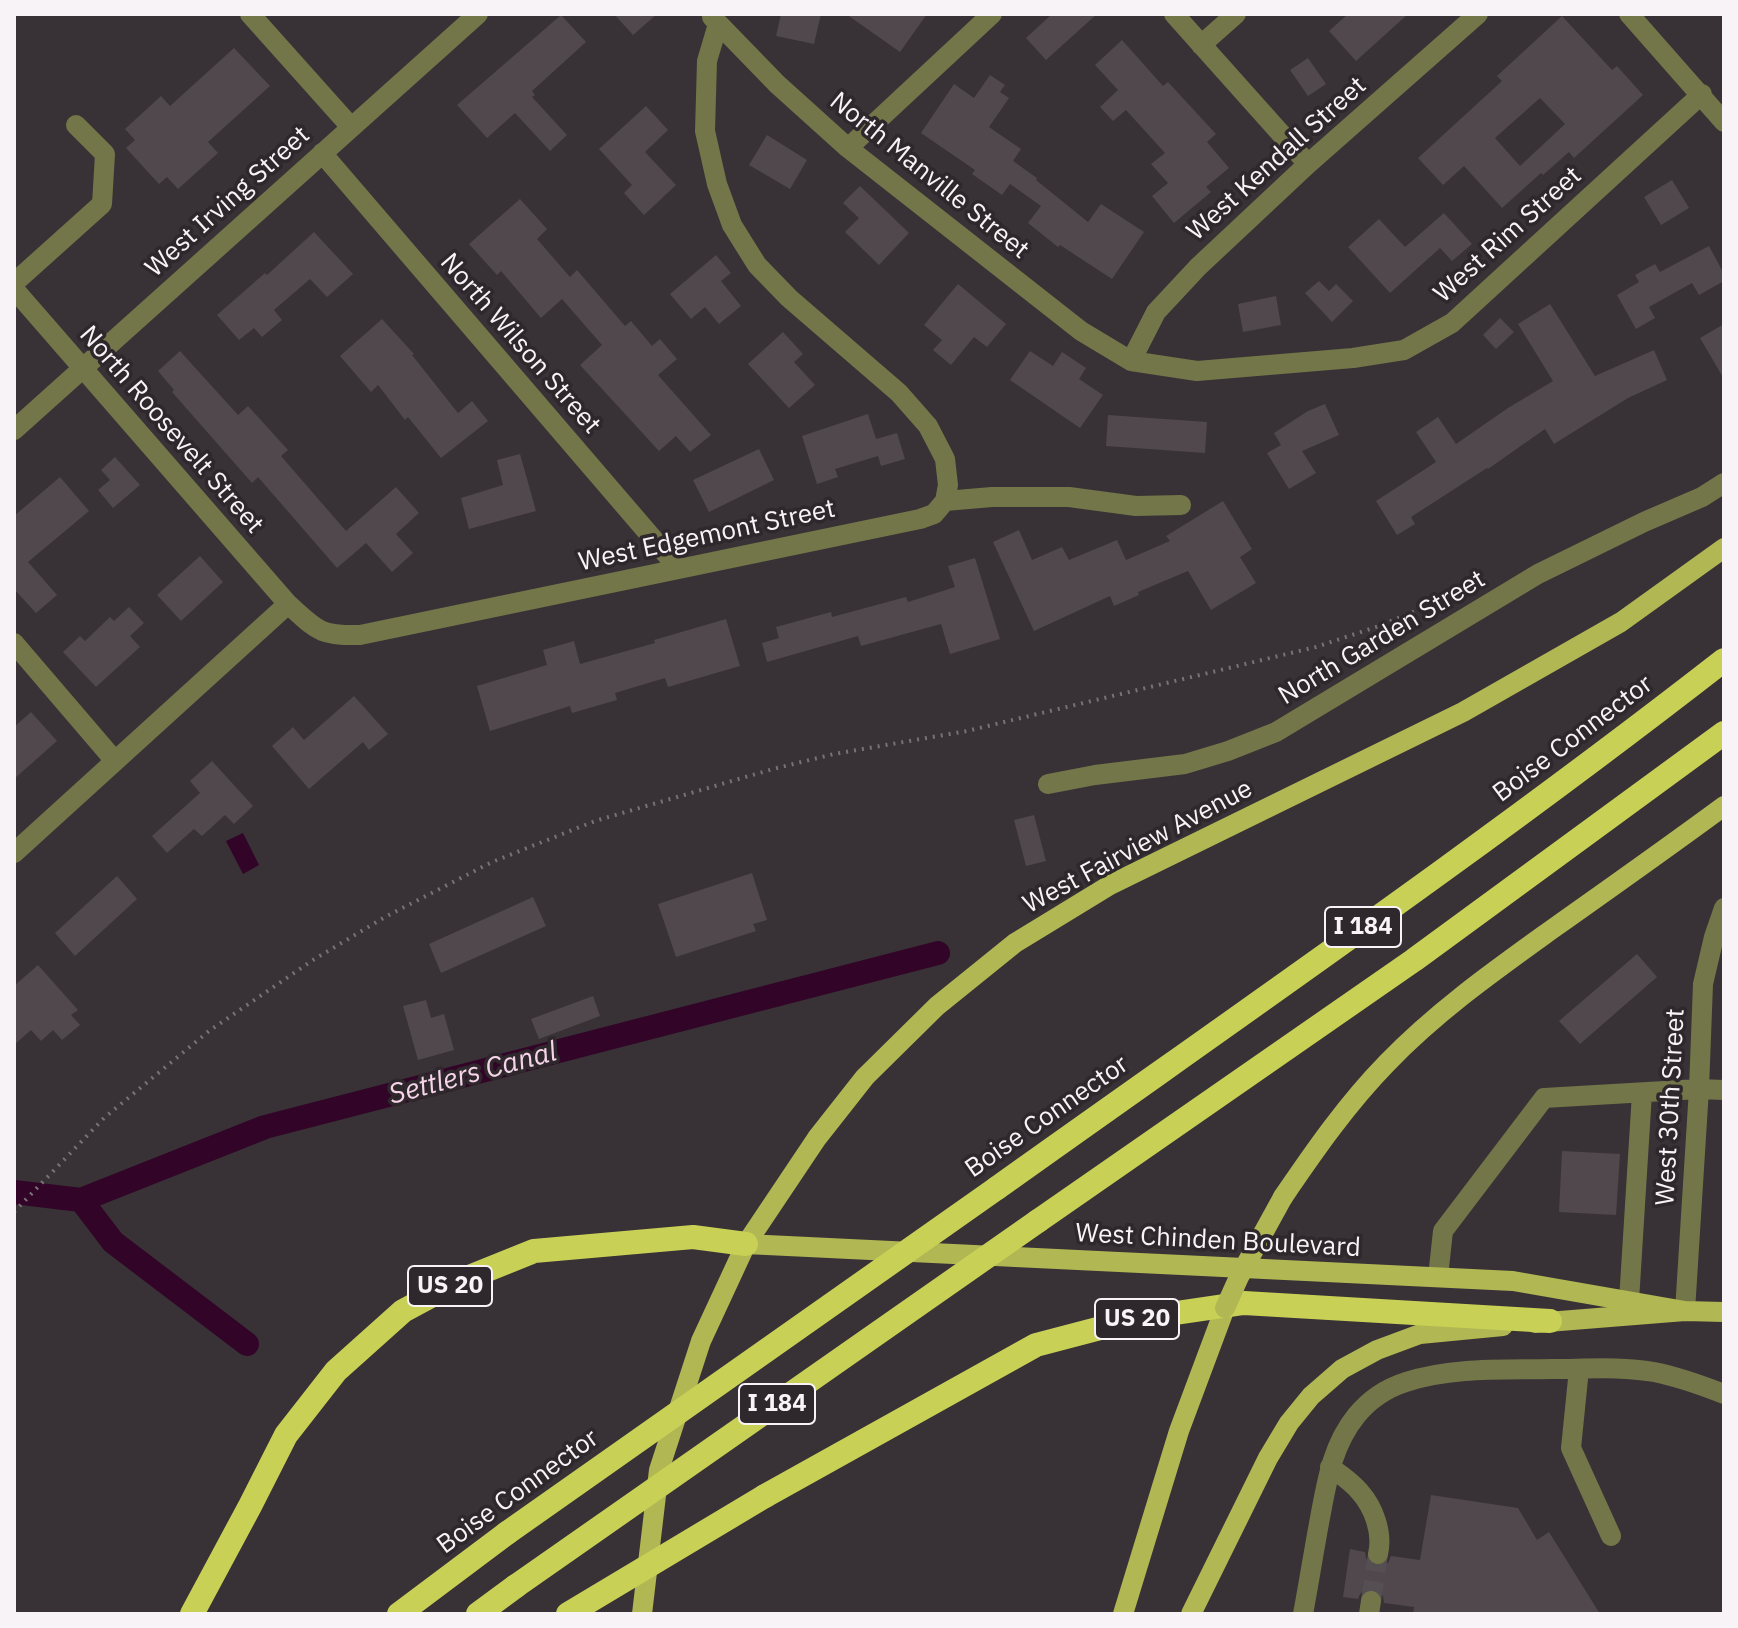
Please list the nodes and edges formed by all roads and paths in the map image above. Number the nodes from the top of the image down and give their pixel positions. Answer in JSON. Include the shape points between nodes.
{"nodes":[{"id":1,"x":250,"y":14,"type":"edge"},
{"id":2,"x":478,"y":14,"type":"edge"},
{"id":3,"x":992,"y":14,"type":"edge"},
{"id":4,"x":1174,"y":14,"type":"edge"},
{"id":5,"x":1236,"y":14,"type":"edge"},
{"id":6,"x":1478,"y":14,"type":"edge"},
{"id":7,"x":1629,"y":14,"type":"edge"},
{"id":8,"x":714,"y":19,"type":"edge"},
{"id":9,"x":1201,"y":45,"type":"junction"},
{"id":10,"x":1702,"y":94,"type":"junction"},
{"id":11,"x":1724,"y":122,"type":"edge"},
{"id":12,"x":76,"y":125,"type":"dead end"},
{"id":13,"x":351,"y":127,"type":"junction"},
{"id":14,"x":848,"y":148,"type":"junction"},
{"id":15,"x":322,"y":153,"type":"junction"},
{"id":16,"x":1308,"y":164,"type":"junction"},
{"id":17,"x":14,"y":283,"type":"edge"},
{"id":18,"x":14,"y":289,"type":"edge"},
{"id":19,"x":1131,"y":361,"type":"junction"},
{"id":20,"x":82,"y":368,"type":"junction"},
{"id":21,"x":14,"y":430,"type":"edge"},
{"id":22,"x":1724,"y":483,"type":"edge"},
{"id":23,"x":945,"y":501,"type":"junction"},
{"id":24,"x":1181,"y":505,"type":"dead end"},
{"id":25,"x":1724,"y":548,"type":"edge"},
{"id":26,"x":679,"y":569,"type":"junction"},
{"id":27,"x":1488,"y":578,"type":"dead end"},
{"id":28,"x":288,"y":604,"type":"junction"},
{"id":29,"x":14,"y":643,"type":"edge"},
{"id":30,"x":1724,"y":660,"type":"edge"},
{"id":31,"x":1724,"y":733,"type":"edge"},
{"id":32,"x":115,"y":761,"type":"junction"},
{"id":33,"x":1048,"y":784,"type":"dead end"},
{"id":34,"x":1724,"y":806,"type":"edge"},
{"id":35,"x":14,"y":853,"type":"edge"},
{"id":36,"x":1724,"y":908,"type":"edge"},
{"id":37,"x":1699,"y":1089,"type":"junction"},
{"id":38,"x":1724,"y":1090,"type":"edge"},
{"id":39,"x":1642,"y":1093,"type":"junction"},
{"id":40,"x":14,"y":1212,"type":"edge"},
{"id":41,"x":746,"y":1244,"type":"junction"},
{"id":42,"x":1438,"y":1277,"type":"junction"},
{"id":43,"x":1629,"y":1301,"type":"junction"},
{"id":44,"x":1685,"y":1311,"type":"junction"},
{"id":45,"x":1724,"y":1312,"type":"edge"},
{"id":46,"x":1550,"y":1321,"type":"junction"},
{"id":47,"x":1579,"y":1369,"type":"junction"},
{"id":48,"x":1724,"y":1394,"type":"edge"},
{"id":49,"x":1330,"y":1467,"type":"junction"},
{"id":50,"x":1611,"y":1536,"type":"dead end"},
{"id":51,"x":1378,"y":1554,"type":"tunnel mouth"},
{"id":52,"x":192,"y":1614,"type":"edge"},
{"id":53,"x":399,"y":1614,"type":"edge"},
{"id":54,"x":478,"y":1614,"type":"edge"},
{"id":55,"x":568,"y":1614,"type":"edge"},
{"id":56,"x":642,"y":1614,"type":"edge"},
{"id":57,"x":1123,"y":1614,"type":"edge"},
{"id":58,"x":1191,"y":1614,"type":"edge"},
{"id":59,"x":1303,"y":1614,"type":"edge"}],
"edges":[{"from":1,"to":13,"type":"street"},
{"from":2,"to":13,"type":"street","name":"West Irving Street"},
{"from":3,"to":14,"type":"street"},
{"from":4,"to":9,"type":"street"},
{"from":5,"to":9,"type":"street"},
{"from":6,"to":16,"type":"street","name":"West Kendall Street"},
{"from":7,"to":10,"type":"street"},
{"from":8,"to":14,"type":"street","name":"North Manville Street"},
{"from":8,"to":23,"type":"street","via":[[705,131],[732,225],[757,265],[789,298],[899,393],[928,426],[945,459]]},
{"from":9,"to":16,"type":"street"},
{"from":10,"to":11,"type":"street"},
{"from":10,"to":19,"type":"street","name":"West Rim Street","via":[[1452,323],[1404,350],[1197,371]]},
{"from":12,"to":17,"type":"street","via":[[105,154],[102,204]]},
{"from":13,"to":15,"type":"street","name":"West Irving Street"},
{"from":14,"to":19,"type":"street","name":"North Manville Street","via":[[1081,331]]},
{"from":15,"to":20,"type":"street","name":"West Irving Street"},
{"from":15,"to":26,"type":"street","name":"North Wilson Street"},
{"from":16,"to":19,"type":"street","name":"West Kendall Street","via":[[1156,312]]},
{"from":18,"to":20,"type":"street","name":"North Roosevelt Street"},
{"from":20,"to":21,"type":"street","name":"West Irving Street"},
{"from":20,"to":28,"type":"street","name":"North Roosevelt Street"},
{"from":22,"to":33,"type":"street","name":"North Garden Street","via":[[1538,574],[1276,732],[1185,764]]},
{"from":23,"to":24,"type":"street","via":[[1069,497],[1136,506]]},
{"from":23,"to":26,"type":"street","name":"West Edgemont Street","via":[[934,514],[920,519]]},
{"from":25,"to":41,"type":"main road","name":"West Fairview Avenue","via":[[1621,622],[1463,712],[1110,885],[1015,943],[937,1006],[865,1077]]},
{"from":26,"to":28,"type":"street","name":"West Edgemont Street","via":[[360,635],[318,631]]},
{"from":27,"to":40,"type":"path","via":[[1316,647],[967,731],[788,765],[580,827],[492,862],[385,917],[209,1031],[82,1140]]},
{"from":28,"to":32,"type":"street"},
{"from":29,"to":32,"type":"street"},
{"from":30,"to":53,"type":"highway","name":"Boise Connector","number":"I 184","bridge":true,"via":[[1488,837]]},
{"from":31,"to":54,"type":"highway","number":"I 184","bridge":true,"via":[[1414,960]]},
{"from":32,"to":35,"type":"street"},
{"from":34,"to":57,"type":"main road","bridge":true,"via":[[1455,1001],[1387,1063],[1315,1150],[1283,1197],[1225,1308],[1179,1431]]},
{"from":36,"to":37,"type":"street","name":"West 30th Street","via":[[1703,984]]},
{"from":37,"to":38,"type":"street"},
{"from":37,"to":39,"type":"street"},
{"from":37,"to":44,"type":"street","name":"West 30th Street"},
{"from":39,"to":42,"type":"street","via":[[1544,1098],[1443,1231]]},
{"from":39,"to":43,"type":"street"},
{"from":41,"to":42,"type":"main road","name":"West Chinden Boulevard","number":"US 20"},
{"from":41,"to":52,"type":"highway","number":"US 20","via":[[693,1237],[534,1251],[403,1311],[336,1371],[286,1435]]},
{"from":41,"to":56,"type":"main road","name":"West Fairview Avenue","via":[[701,1341],[659,1470]]},
{"from":42,"to":43,"type":"main road","name":"West Chinden Boulevard","number":"US 20","via":[[1513,1281]]},
{"from":43,"to":44,"type":"main road","name":"West Chinden Boulevard","number":"US 20"},
{"from":44,"to":45,"type":"main road","name":"West Chinden Boulevard","number":"US 20"},
{"from":44,"to":46,"type":"main road","name":"West Chinden Boulevard","number":"US 20"},
{"from":46,"to":55,"type":"highway","number":"US 20","bridge":true,"via":[[1244,1303],[1135,1319],[1036,1345],[765,1496]]},
{"from":46,"to":58,"type":"main road","name":"West Chinden Boulevard","via":[[1420,1334],[1342,1369],[1289,1423]]},
{"from":47,"to":48,"type":"street","via":[[1654,1372]]},
{"from":47,"to":49,"type":"street","via":[[1435,1374],[1402,1383],[1375,1397],[1357,1415]]},
{"from":47,"to":50,"type":"street","via":[[1571,1448]]},
{"from":49,"to":51,"type":"street","via":[[1360,1492],[1375,1516]]},
{"from":49,"to":59,"type":"street"}]}
